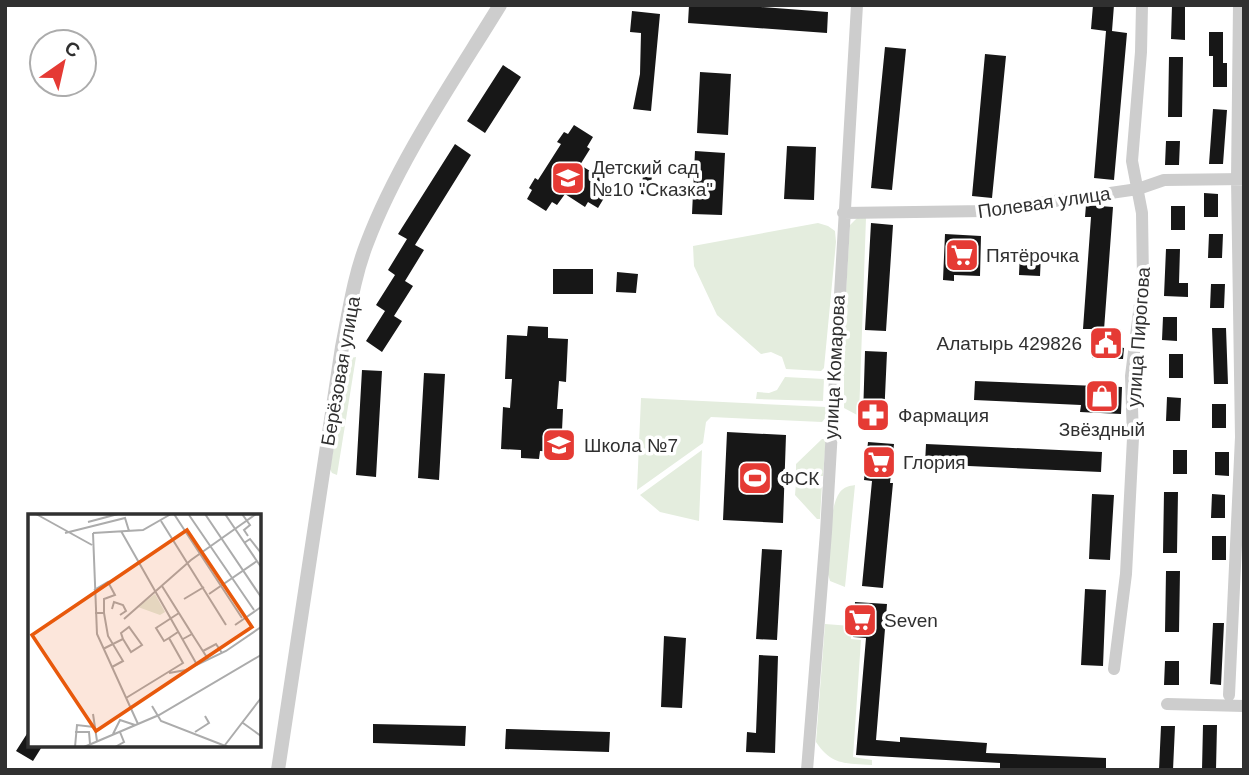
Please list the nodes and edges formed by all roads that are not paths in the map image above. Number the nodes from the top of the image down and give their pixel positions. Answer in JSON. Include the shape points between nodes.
{"nodes":[{"id":1,"x":500,"y":5,"type":"edge"},
{"id":2,"x":856,"y":5,"type":"edge"},
{"id":3,"x":1142,"y":5,"type":"edge"},
{"id":4,"x":1239,"y":5,"type":"edge"},
{"id":5,"x":1240,"y":179,"type":"edge"},
{"id":6,"x":1138,"y":189,"type":"junction"},
{"id":7,"x":843,"y":213,"type":"junction"},
{"id":8,"x":1114,"y":669,"type":"dead end"},
{"id":9,"x":1229,"y":695,"type":"dead end"},
{"id":10,"x":1167,"y":705,"type":"dead end"},
{"id":11,"x":1244,"y":706,"type":"edge"},
{"id":12,"x":278,"y":770,"type":"edge"},
{"id":13,"x":807,"y":770,"type":"edge"}],
"edges":[{"from":1,"to":12,"type":"street","name":"Берёзовая улица","via":[[411,154],[367,242],[356,278]]},
{"from":2,"to":7,"type":"street","name":"улица Комарова"},
{"from":3,"to":6,"type":"street","name":"улица Пирогова","via":[[1132,160]]},
{"from":4,"to":5,"type":"street"},
{"from":5,"to":6,"type":"street","name":"Полевая улица","via":[[1164,180]]},
{"from":5,"to":9,"type":"street","via":[[1241,437]]},
{"from":6,"to":7,"type":"street","name":"Полевая улица","via":[[970,213]]},
{"from":6,"to":8,"type":"street","name":"улица Пирогова","via":[[1143,280],[1132,376],[1126,574]]},
{"from":7,"to":13,"type":"street","name":"улица Комарова","via":[[826,532]]},
{"from":10,"to":11,"type":"street"}]}
